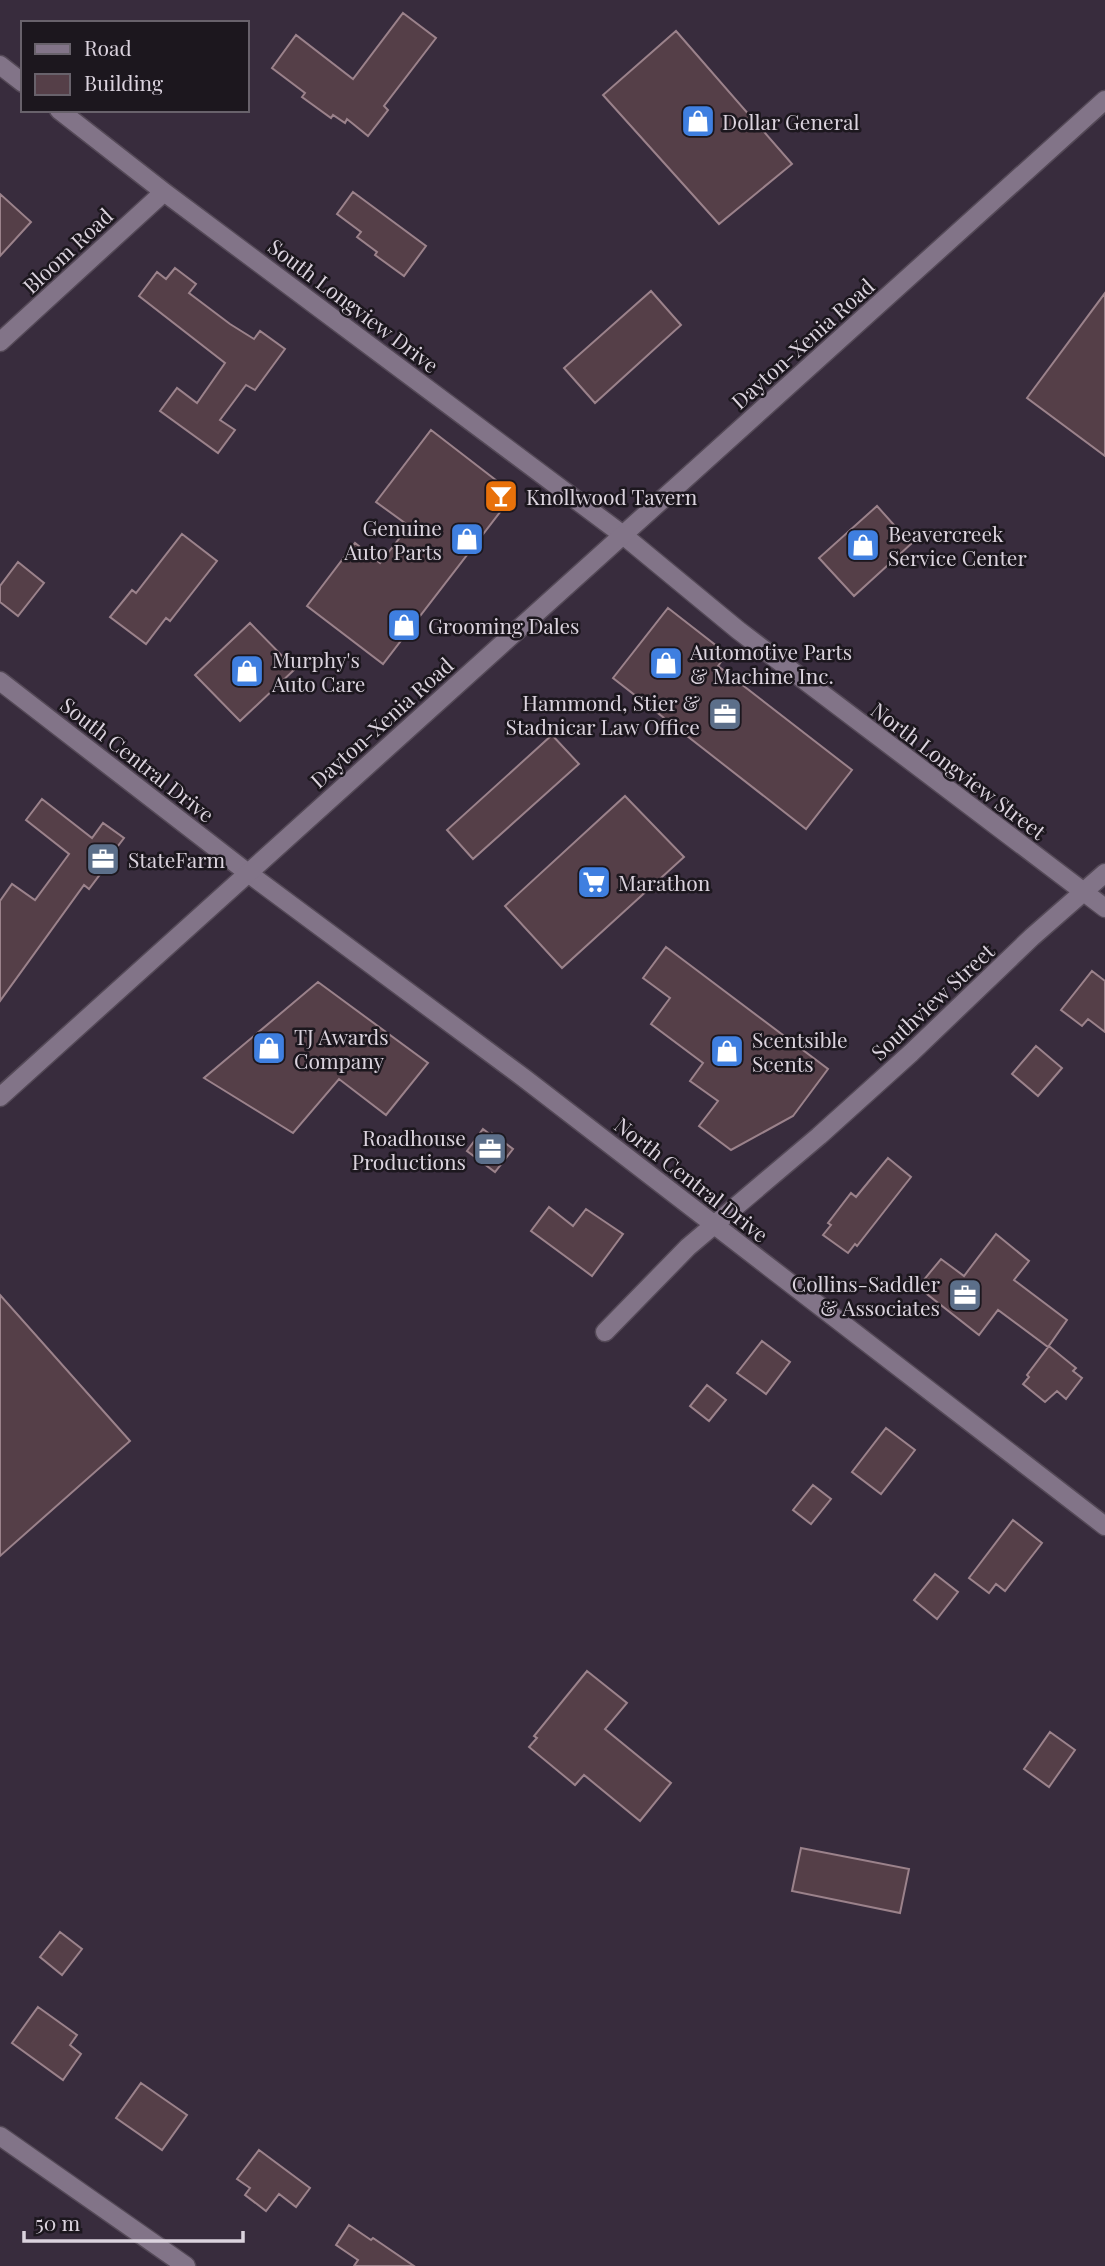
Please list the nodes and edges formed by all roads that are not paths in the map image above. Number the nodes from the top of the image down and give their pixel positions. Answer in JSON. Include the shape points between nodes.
{"nodes":[{"id":1,"x":0,"y":65,"type":"edge"},
{"id":2,"x":21,"y":81,"type":"edge"},
{"id":3,"x":1105,"y":100,"type":"edge"},
{"id":4,"x":62,"y":112,"type":"edge"},
{"id":5,"x":164,"y":192,"type":"junction"},
{"id":6,"x":0,"y":342,"type":"edge"},
{"id":7,"x":623,"y":535,"type":"junction"},
{"id":8,"x":0,"y":681,"type":"edge"},
{"id":9,"x":248,"y":873,"type":"junction"},
{"id":10,"x":1105,"y":873,"type":"edge"},
{"id":11,"x":1084,"y":892,"type":"junction"},
{"id":12,"x":1105,"y":908,"type":"edge"},
{"id":13,"x":0,"y":1097,"type":"edge"},
{"id":14,"x":715,"y":1224,"type":"junction"},
{"id":15,"x":605,"y":1332,"type":"dead end"},
{"id":16,"x":1105,"y":1526,"type":"edge"},
{"id":17,"x":0,"y":2136,"type":"edge"},
{"id":18,"x":186,"y":2266,"type":"edge"}],
"edges":[{"from":1,"to":2,"type":"street"},
{"from":3,"to":7,"type":"street","name":"Dayton-Xenia Road"},
{"from":4,"to":5,"type":"street","name":"South Longview Drive"},
{"from":5,"to":6,"type":"street","name":"Bloom Road"},
{"from":5,"to":7,"type":"street","name":"South Longview Drive"},
{"from":7,"to":9,"type":"street","name":"Dayton-Xenia Road"},
{"from":7,"to":11,"type":"street","name":"North Longview Street","via":[[748,638]]},
{"from":8,"to":9,"type":"street","name":"South Central Drive"},
{"from":9,"to":13,"type":"street","name":"Dayton-Xenia Road"},
{"from":9,"to":14,"type":"street","name":"North Central Drive"},
{"from":10,"to":11,"type":"street","name":"Southview Street"},
{"from":11,"to":12,"type":"street","name":"North Longview Street"},
{"from":11,"to":14,"type":"street","name":"Southview Street","via":[[904,1060]]},
{"from":14,"to":15,"type":"street","name":"Southview Street"},
{"from":14,"to":16,"type":"street","name":"North Central Drive"},
{"from":17,"to":18,"type":"street"}]}
